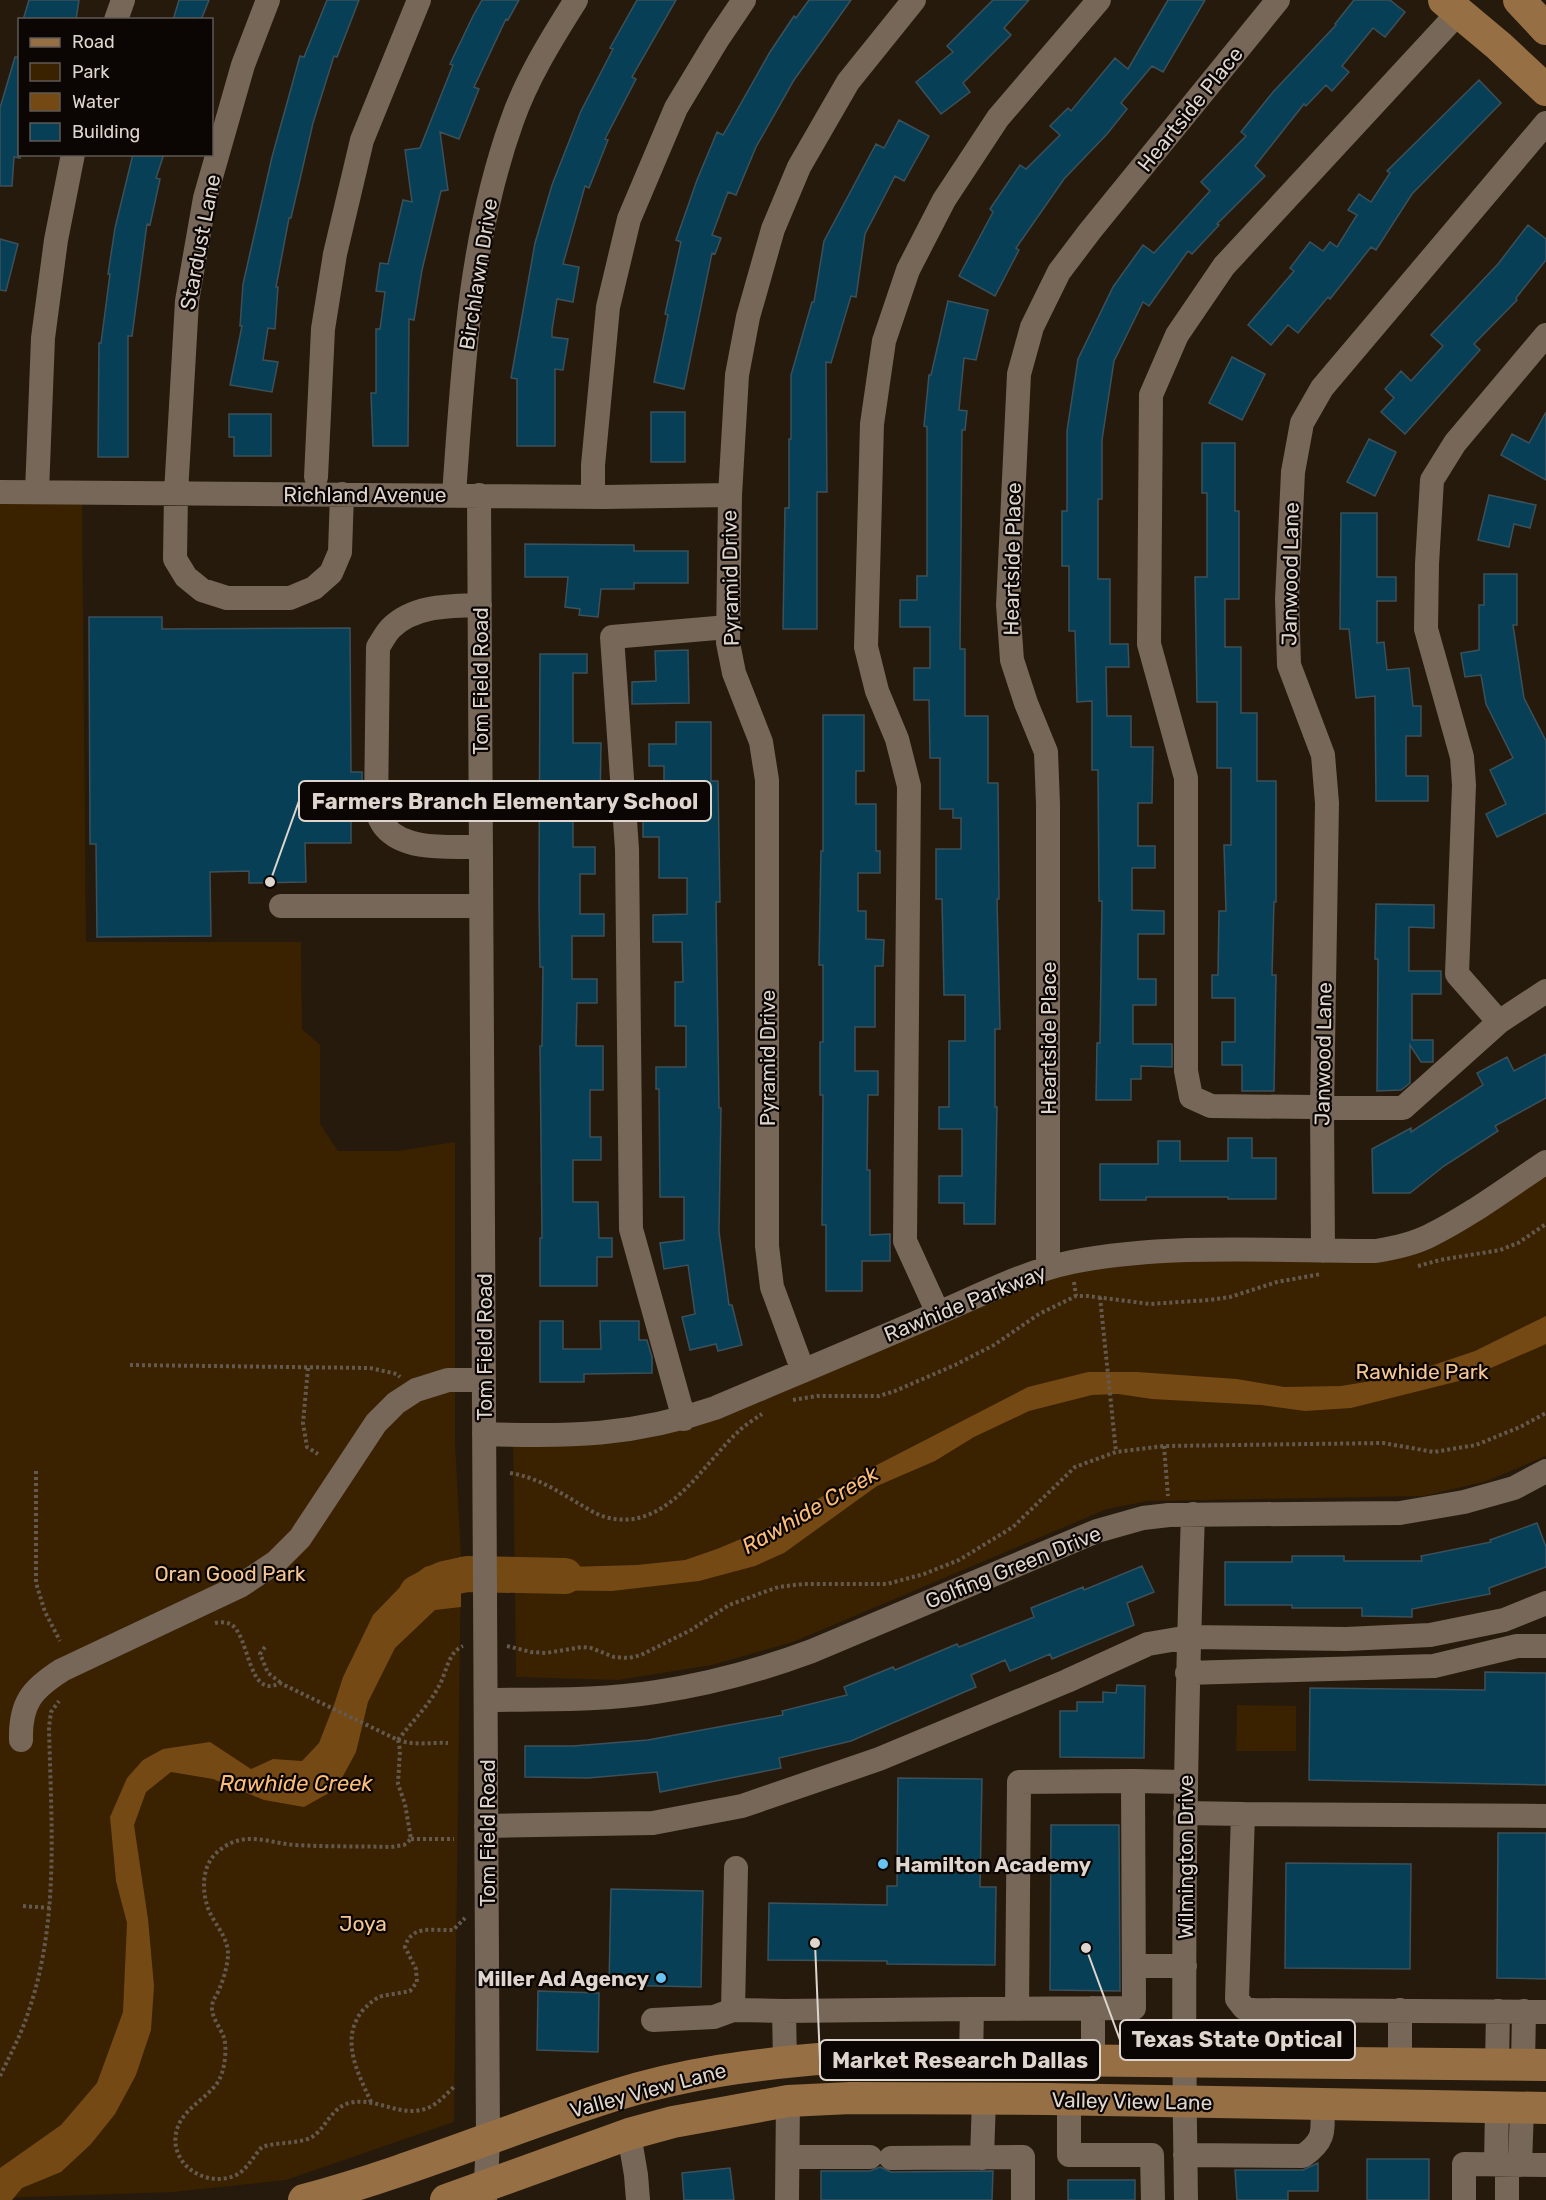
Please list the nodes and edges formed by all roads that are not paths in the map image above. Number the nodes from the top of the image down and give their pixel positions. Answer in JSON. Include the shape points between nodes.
{"nodes":[{"id":1,"x":123,"y":0,"type":"edge"},
{"id":2,"x":268,"y":0,"type":"edge"},
{"id":3,"x":419,"y":0,"type":"edge"},
{"id":4,"x":576,"y":0,"type":"edge"},
{"id":5,"x":744,"y":0,"type":"edge"},
{"id":6,"x":914,"y":0,"type":"edge"},
{"id":7,"x":1099,"y":0,"type":"edge"},
{"id":8,"x":1278,"y":0,"type":"edge"},
{"id":9,"x":1519,"y":0,"type":"edge"},
{"id":10,"x":1451,"y":6,"type":"edge"},
{"id":11,"x":117,"y":18,"type":"edge"},
{"id":12,"x":1546,"y":29,"type":"edge"},
{"id":13,"x":1546,"y":90,"type":"edge"},
{"id":14,"x":1546,"y":123,"type":"edge"},
{"id":15,"x":73,"y":156,"type":"edge"},
{"id":16,"x":1546,"y":335,"type":"edge"},
{"id":17,"x":316,"y":477,"type":"dead end"},
{"id":18,"x":0,"y":492,"type":"edge"},
{"id":19,"x":37,"y":492,"type":"junction"},
{"id":20,"x":176,"y":493,"type":"junction"},
{"id":21,"x":342,"y":494,"type":"junction"},
{"id":22,"x":454,"y":495,"type":"junction"},
{"id":23,"x":479,"y":495,"type":"junction"},
{"id":24,"x":730,"y":495,"type":"junction"},
{"id":25,"x":592,"y":496,"type":"junction"},
{"id":26,"x":480,"y":605,"type":"junction"},
{"id":27,"x":728,"y":627,"type":"junction"},
{"id":28,"x":481,"y":847,"type":"junction"},
{"id":29,"x":281,"y":906,"type":"dead end"},
{"id":30,"x":481,"y":906,"type":"junction"},
{"id":31,"x":1546,"y":992,"type":"edge"},
{"id":32,"x":1499,"y":1022,"type":"junction"},
{"id":33,"x":1322,"y":1108,"type":"junction"},
{"id":34,"x":1546,"y":1162,"type":"edge"},
{"id":35,"x":1326,"y":1262,"type":"junction"},
{"id":36,"x":1048,"y":1269,"type":"junction"},
{"id":37,"x":938,"y":1313,"type":"junction"},
{"id":38,"x":803,"y":1371,"type":"junction"},
{"id":39,"x":484,"y":1380,"type":"junction"},
{"id":40,"x":684,"y":1419,"type":"junction"},
{"id":41,"x":484,"y":1434,"type":"junction"},
{"id":42,"x":1546,"y":1471,"type":"edge"},
{"id":43,"x":1193,"y":1514,"type":"junction"},
{"id":44,"x":1546,"y":1603,"type":"edge"},
{"id":45,"x":1189,"y":1637,"type":"junction"},
{"id":46,"x":1546,"y":1646,"type":"edge"},
{"id":47,"x":1187,"y":1673,"type":"junction"},
{"id":48,"x":486,"y":1700,"type":"junction"},
{"id":49,"x":21,"y":1740,"type":"dead end"},
{"id":50,"x":1133,"y":1781,"type":"junction"},
{"id":51,"x":1185,"y":1782,"type":"junction"},
{"id":52,"x":1185,"y":1813,"type":"junction"},
{"id":53,"x":1243,"y":1814,"type":"junction"},
{"id":54,"x":1546,"y":1816,"type":"edge"},
{"id":55,"x":486,"y":1826,"type":"junction"},
{"id":56,"x":736,"y":1868,"type":"dead end"},
{"id":57,"x":1134,"y":1966,"type":"junction"},
{"id":58,"x":1185,"y":1966,"type":"junction"},
{"id":59,"x":1093,"y":2008,"type":"junction"},
{"id":60,"x":972,"y":2009,"type":"junction"},
{"id":61,"x":1017,"y":2009,"type":"junction"},
{"id":62,"x":733,"y":2010,"type":"junction"},
{"id":63,"x":1400,"y":2010,"type":"junction"},
{"id":64,"x":784,"y":2011,"type":"junction"},
{"id":65,"x":1498,"y":2011,"type":"junction"},
{"id":66,"x":1535,"y":2011,"type":"edge"},
{"id":67,"x":652,"y":2020,"type":"dead end"},
{"id":68,"x":971,"y":2058,"type":"junction"},
{"id":69,"x":1093,"y":2060,"type":"junction"},
{"id":70,"x":785,"y":2061,"type":"junction"},
{"id":71,"x":1184,"y":2061,"type":"junction"},
{"id":72,"x":1400,"y":2063,"type":"junction"},
{"id":73,"x":1522,"y":2064,"type":"edge"},
{"id":74,"x":984,"y":2099,"type":"junction"},
{"id":75,"x":1069,"y":2099,"type":"junction"},
{"id":76,"x":788,"y":2101,"type":"junction"},
{"id":77,"x":1184,"y":2102,"type":"junction"},
{"id":78,"x":1322,"y":2104,"type":"junction"},
{"id":79,"x":1521,"y":2108,"type":"edge"},
{"id":80,"x":629,"y":2134,"type":"junction"},
{"id":81,"x":488,"y":2140,"type":"junction"},
{"id":82,"x":788,"y":2157,"type":"junction"},
{"id":83,"x":982,"y":2158,"type":"junction"},
{"id":84,"x":1185,"y":2160,"type":"junction"},
{"id":85,"x":1152,"y":2165,"type":"junction"},
{"id":86,"x":1508,"y":2165,"type":"junction"},
{"id":87,"x":1546,"y":2165,"type":"edge"},
{"id":88,"x":485,"y":2194,"type":"edge"},
{"id":89,"x":304,"y":2200,"type":"edge"},
{"id":90,"x":446,"y":2200,"type":"edge"},
{"id":91,"x":638,"y":2200,"type":"edge"},
{"id":92,"x":787,"y":2200,"type":"edge"},
{"id":93,"x":1023,"y":2200,"type":"edge"},
{"id":94,"x":1153,"y":2200,"type":"edge"},
{"id":95,"x":1186,"y":2200,"type":"edge"},
{"id":96,"x":1464,"y":2200,"type":"edge"},
{"id":97,"x":1507,"y":2200,"type":"edge"}],
"edges":[{"from":1,"to":11,"type":"street"},
{"from":2,"to":20,"type":"street","name":"Stardust Lane","via":[[243,65],[205,198],[187,301]]},
{"from":3,"to":17,"type":"street","via":[[362,140],[335,254],[323,329]]},
{"from":4,"to":22,"type":"street","name":"Birchlawn Drive","via":[[546,46],[513,120],[488,200],[474,274]]},
{"from":5,"to":25,"type":"street","via":[[676,108],[629,219],[608,307]]},
{"from":6,"to":24,"type":"street","name":"Pyramid Drive","via":[[848,82],[799,167],[773,229],[748,317],[737,375]]},
{"from":7,"to":37,"type":"street","via":[[998,118],[944,200],[908,270],[884,341],[872,424],[866,647],[909,786],[905,1241]]},
{"from":8,"to":36,"type":"street","name":"Heartside Place","via":[[1059,272],[1032,327],[1019,374],[1008,605],[1012,660],[1046,752]]},
{"from":9,"to":12,"type":"main road"},
{"from":10,"to":13,"type":"main road"},
{"from":10,"to":33,"type":"street","via":[[1224,266],[1177,335],[1151,395],[1149,644],[1186,778],[1186,1071],[1191,1097],[1210,1106]]},
{"from":14,"to":33,"type":"street","name":"Janwood Lane","via":[[1322,388],[1302,423],[1293,472],[1287,610],[1289,664],[1323,754],[1326,784]]},
{"from":15,"to":19,"type":"street","via":[[43,338]]},
{"from":16,"to":32,"type":"street","via":[[1455,443],[1432,480],[1426,629],[1462,757],[1464,785],[1457,974]]},
{"from":18,"to":19,"type":"street","name":"Richland Avenue"},
{"from":19,"to":20,"type":"street","name":"Richland Avenue"},
{"from":20,"to":21,"type":"street","name":"Richland Avenue"},
{"from":20,"to":21,"type":"street","name":"Stardust Lane","via":[[175,559],[186,577],[202,590],[227,598],[290,598],[323,581],[340,552]]},
{"from":21,"to":22,"type":"street","name":"Richland Avenue"},
{"from":22,"to":23,"type":"street","name":"Richland Avenue"},
{"from":23,"to":25,"type":"street","name":"Richland Avenue"},
{"from":23,"to":26,"type":"street","name":"Tom Field Road"},
{"from":24,"to":25,"type":"street","name":"Richland Avenue"},
{"from":24,"to":27,"type":"street","name":"Pyramid Drive"},
{"from":26,"to":28,"type":"street","name":"Tom Field Road"},
{"from":26,"to":28,"type":"street","via":[[431,608],[409,615],[391,628],[378,647],[376,811],[386,828],[404,841]]},
{"from":27,"to":38,"type":"street","name":"Pyramid Drive","via":[[734,673],[761,742],[767,780],[767,1246],[772,1287]]},
{"from":27,"to":40,"type":"street","via":[[612,637],[627,849],[631,1229]]},
{"from":28,"to":30,"type":"street","name":"Tom Field Road"},
{"from":29,"to":30,"type":"street"},
{"from":30,"to":39,"type":"street","name":"Tom Field Road"},
{"from":31,"to":32,"type":"street"},
{"from":32,"to":33,"type":"street","via":[[1403,1108]]},
{"from":33,"to":35,"type":"street","name":"Janwood Lane"},
{"from":34,"to":35,"type":"street","name":"Rawhide Parkway","via":[[1428,1237],[1404,1246]]},
{"from":35,"to":36,"type":"street","name":"Rawhide Parkway","via":[[1132,1253]]},
{"from":36,"to":37,"type":"street","name":"Rawhide Parkway"},
{"from":37,"to":38,"type":"street","name":"Rawhide Parkway"},
{"from":38,"to":40,"type":"street","name":"Rawhide Parkway"},
{"from":39,"to":41,"type":"street","name":"Tom Field Road"},
{"from":39,"to":49,"type":"street","via":[[448,1380],[416,1390],[396,1403],[376,1423],[300,1538],[276,1562],[240,1587],[41,1683],[26,1704]]},
{"from":40,"to":41,"type":"street","name":"Rawhide Parkway","via":[[608,1434]]},
{"from":41,"to":48,"type":"street","name":"Tom Field Road"},
{"from":42,"to":43,"type":"street","name":"Golfing Green Drive","via":[[1514,1488],[1400,1513]]},
{"from":43,"to":45,"type":"street","name":"Wilmington Drive"},
{"from":43,"to":48,"type":"street","name":"Golfing Green Drive","via":[[1143,1518],[1097,1531],[812,1651],[711,1682],[594,1698]]},
{"from":44,"to":45,"type":"street","via":[[1504,1620],[1430,1635],[1346,1639]]},
{"from":45,"to":47,"type":"street","name":"Wilmington Drive"},
{"from":45,"to":55,"type":"street","via":[[1148,1644],[879,1759],[742,1806],[653,1823]]},
{"from":46,"to":47,"type":"street","via":[[1517,1646],[1434,1666]]},
{"from":47,"to":51,"type":"street","name":"Wilmington Drive"},
{"from":48,"to":55,"type":"street","name":"Tom Field Road"},
{"from":50,"to":51,"type":"street"},
{"from":50,"to":57,"type":"street"},
{"from":50,"to":61,"type":"street","via":[[1018,1782]]},
{"from":51,"to":52,"type":"street","name":"Wilmington Drive"},
{"from":52,"to":53,"type":"street"},
{"from":52,"to":58,"type":"street","name":"Wilmington Drive"},
{"from":53,"to":54,"type":"street"},
{"from":53,"to":63,"type":"street","via":[[1237,1999],[1244,2008]]},
{"from":55,"to":81,"type":"street","name":"Tom Field Road"},
{"from":56,"to":62,"type":"street"},
{"from":57,"to":58,"type":"street"},
{"from":57,"to":59,"type":"street","via":[[1134,2008]]},
{"from":58,"to":71,"type":"street","name":"Wilmington Drive"},
{"from":59,"to":61,"type":"street"},
{"from":59,"to":69,"type":"street"},
{"from":60,"to":61,"type":"street"},
{"from":60,"to":64,"type":"street"},
{"from":60,"to":68,"type":"street"},
{"from":62,"to":64,"type":"street"},
{"from":62,"to":67,"type":"street","via":[[714,2017]]},
{"from":63,"to":65,"type":"street"},
{"from":63,"to":72,"type":"street"},
{"from":64,"to":70,"type":"street"},
{"from":65,"to":66,"type":"street"},
{"from":65,"to":73,"type":"street"},
{"from":66,"to":73,"type":"street"},
{"from":68,"to":69,"type":"main road","name":"Valley View Lane"},
{"from":68,"to":70,"type":"main road","name":"Valley View Lane"},
{"from":69,"to":71,"type":"main road","name":"Valley View Lane"},
{"from":70,"to":76,"type":"main road"},
{"from":70,"to":81,"type":"main road","name":"Valley View Lane","via":[[666,2081]]},
{"from":71,"to":72,"type":"main road","name":"Valley View Lane"},
{"from":71,"to":77,"type":"street","name":"Wilmington Drive"},
{"from":72,"to":73,"type":"main road","name":"Valley View Lane"},
{"from":73,"to":79,"type":"main road"},
{"from":74,"to":75,"type":"main road","name":"Valley View Lane"},
{"from":74,"to":76,"type":"main road","name":"Valley View Lane"},
{"from":74,"to":83,"type":"street"},
{"from":75,"to":77,"type":"main road","name":"Valley View Lane"},
{"from":75,"to":85,"type":"street","via":[[1069,2155],[1152,2155]]},
{"from":76,"to":80,"type":"main road","name":"Valley View Lane"},
{"from":76,"to":82,"type":"street"},
{"from":77,"to":78,"type":"main road","name":"Valley View Lane"},
{"from":77,"to":84,"type":"street","name":"Wilmington Drive"},
{"from":78,"to":79,"type":"main road","name":"Valley View Lane"},
{"from":78,"to":84,"type":"street","via":[[1323,2134],[1317,2146],[1303,2156]]},
{"from":79,"to":86,"type":"street"},
{"from":80,"to":88,"type":"main road","name":"Valley View Lane"},
{"from":80,"to":91,"type":"street"},
{"from":81,"to":88,"type":"street","name":"Tom Field Road"},
{"from":81,"to":89,"type":"main road","name":"Valley View Lane"},
{"from":82,"to":83,"type":"street"},
{"from":82,"to":92,"type":"street"},
{"from":83,"to":93,"type":"street","via":[[1023,2157]]},
{"from":84,"to":85,"type":"street"},
{"from":84,"to":95,"type":"street","name":"Wilmington Drive"},
{"from":85,"to":94,"type":"street"},
{"from":86,"to":87,"type":"street"},
{"from":86,"to":96,"type":"street","via":[[1464,2164]]},
{"from":86,"to":97,"type":"street"},
{"from":88,"to":90,"type":"main road","name":"Valley View Lane"}]}
